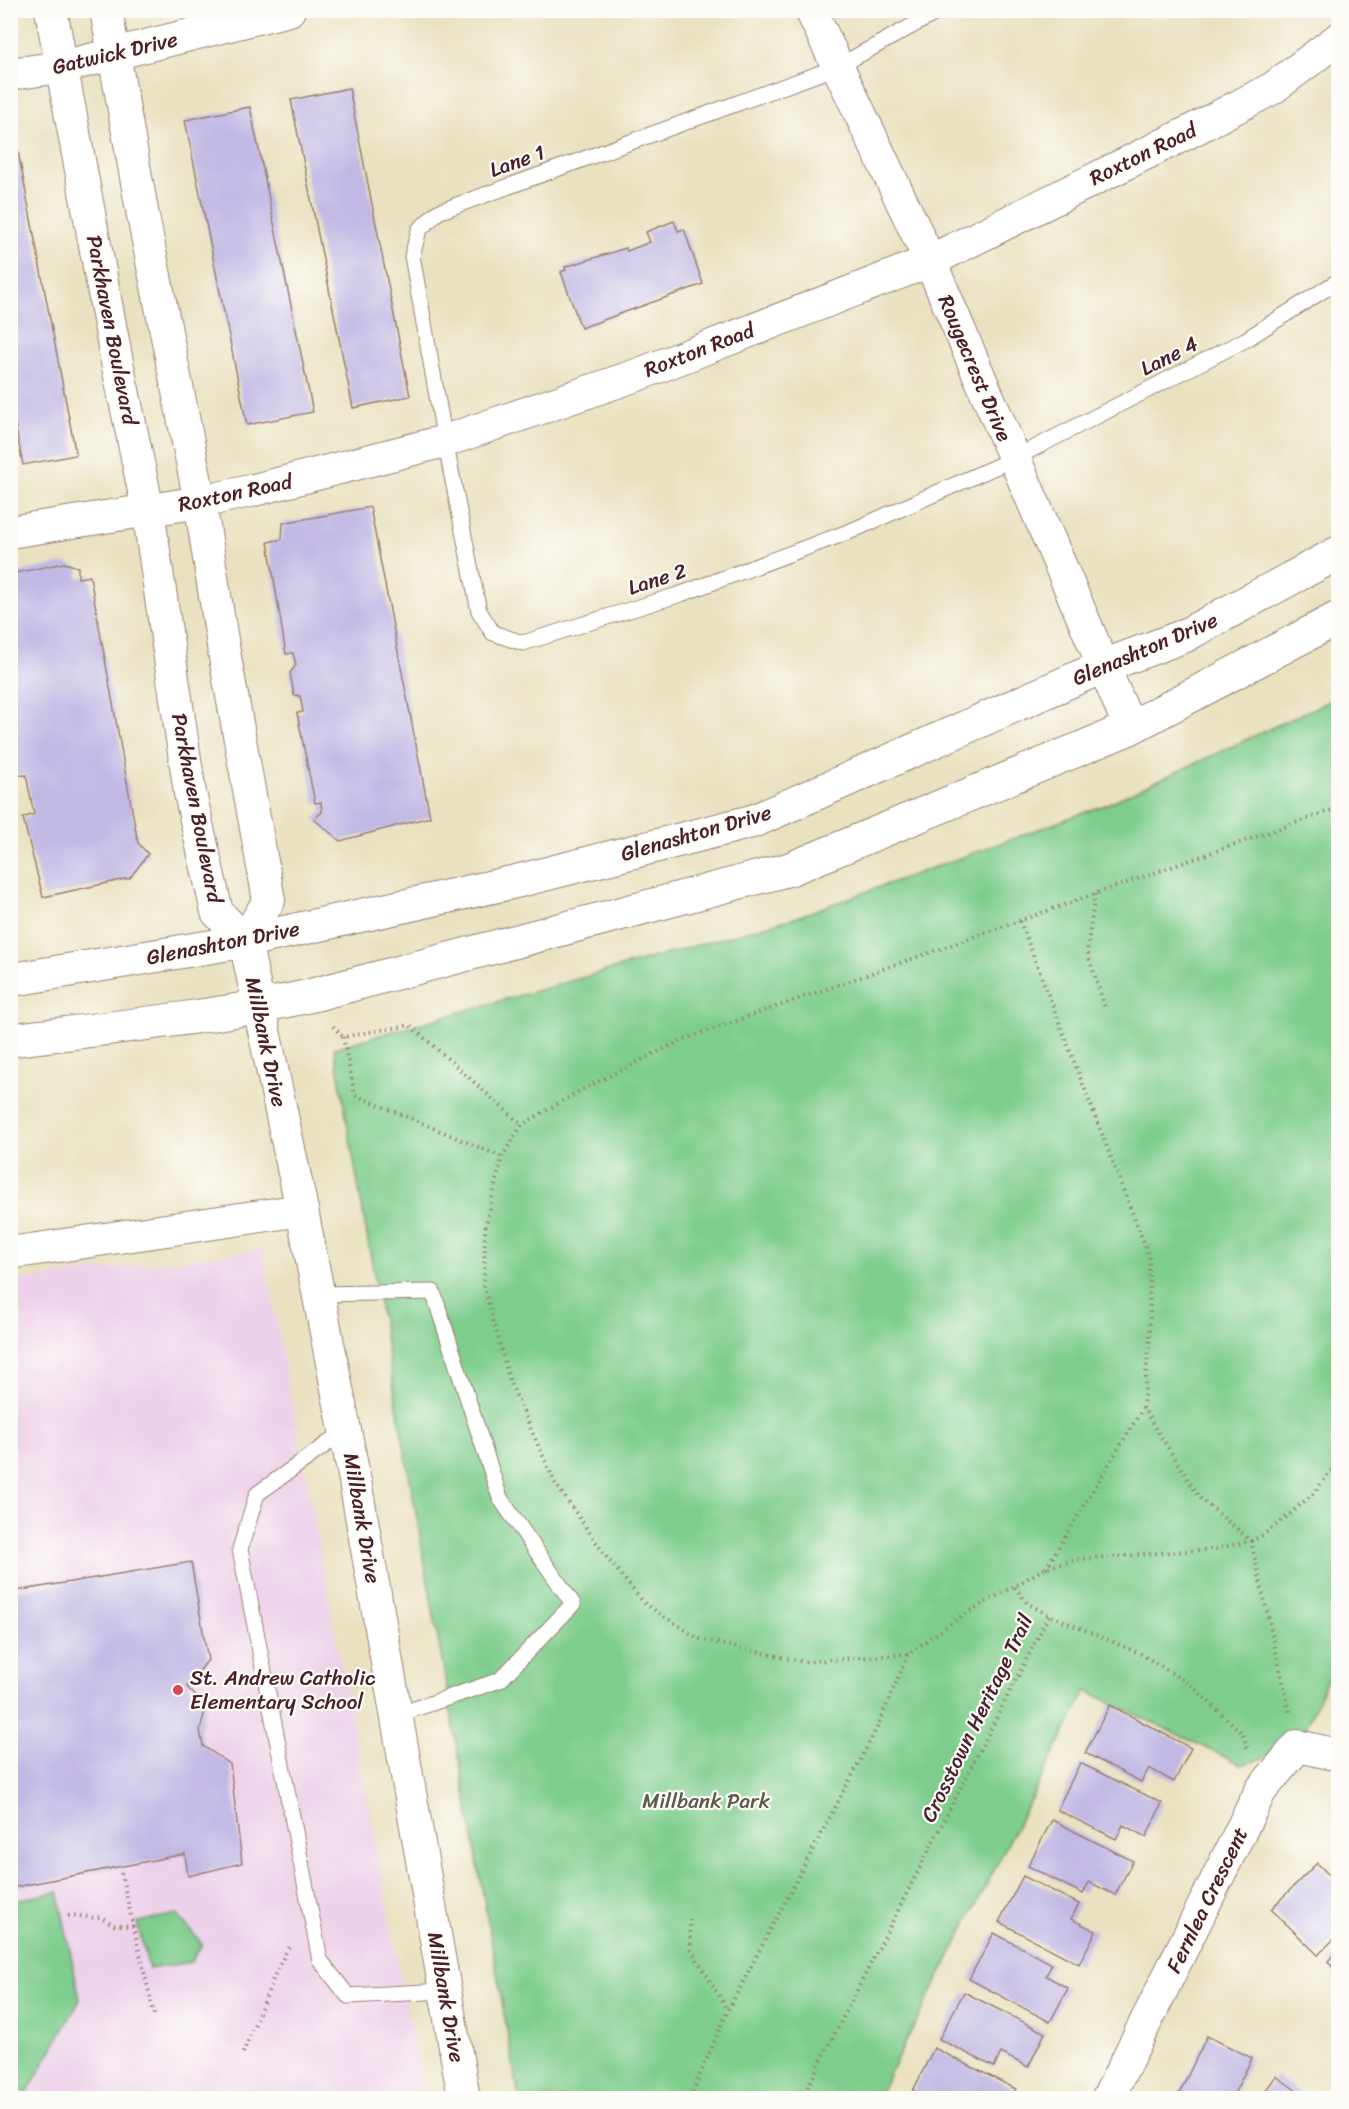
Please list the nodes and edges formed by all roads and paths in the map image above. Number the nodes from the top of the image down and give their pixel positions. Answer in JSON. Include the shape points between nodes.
{"nodes":[{"id":1,"x":51,"y":10,"type":"edge"},
{"id":2,"x":106,"y":10,"type":"edge"},
{"id":3,"x":289,"y":10,"type":"edge"},
{"id":4,"x":811,"y":10,"type":"edge"},
{"id":5,"x":941,"y":10,"type":"edge"},
{"id":6,"x":1338,"y":39,"type":"edge"},
{"id":7,"x":114,"y":54,"type":"junction"},
{"id":8,"x":837,"y":67,"type":"junction"},
{"id":9,"x":62,"y":68,"type":"junction"},
{"id":10,"x":10,"y":74,"type":"edge"},
{"id":11,"x":930,"y":261,"type":"junction"},
{"id":12,"x":1338,"y":281,"type":"edge"},
{"id":13,"x":445,"y":441,"type":"junction"},
{"id":14,"x":1013,"y":459,"type":"junction"},
{"id":15,"x":200,"y":502,"type":"junction"},
{"id":16,"x":148,"y":510,"type":"junction"},
{"id":17,"x":10,"y":532,"type":"edge"},
{"id":18,"x":1338,"y":553,"type":"edge"},
{"id":19,"x":1338,"y":618,"type":"edge"},
{"id":20,"x":1104,"y":666,"type":"junction"},
{"id":21,"x":1130,"y":728,"type":"junction"},
{"id":22,"x":1338,"y":808,"type":"edge"},
{"id":23,"x":1095,"y":894,"type":"junction"},
{"id":24,"x":1020,"y":921,"type":"junction"},
{"id":25,"x":245,"y":941,"type":"junction"},
{"id":26,"x":10,"y":980,"type":"edge"},
{"id":27,"x":258,"y":1008,"type":"junction"},
{"id":28,"x":1105,"y":1008,"type":"dead end"},
{"id":29,"x":330,"y":1022,"type":"dead end"},
{"id":30,"x":343,"y":1037,"type":"junction"},
{"id":31,"x":10,"y":1040,"type":"edge"},
{"id":32,"x":522,"y":1125,"type":"junction"},
{"id":33,"x":502,"y":1157,"type":"junction"},
{"id":34,"x":302,"y":1210,"type":"junction"},
{"id":35,"x":10,"y":1253,"type":"edge"},
{"id":36,"x":318,"y":1294,"type":"junction"},
{"id":37,"x":1143,"y":1408,"type":"junction"},
{"id":38,"x":345,"y":1431,"type":"junction"},
{"id":39,"x":1338,"y":1461,"type":"edge"},
{"id":40,"x":1251,"y":1541,"type":"junction"},
{"id":41,"x":1046,"y":1568,"type":"junction"},
{"id":42,"x":1016,"y":1587,"type":"junction"},
{"id":43,"x":1048,"y":1615,"type":"junction"},
{"id":44,"x":908,"y":1654,"type":"junction"},
{"id":45,"x":397,"y":1715,"type":"junction"},
{"id":46,"x":1298,"y":1746,"type":"junction"},
{"id":47,"x":1338,"y":1755,"type":"edge"},
{"id":48,"x":1261,"y":1790,"type":"junction"},
{"id":49,"x":121,"y":1874,"type":"dead end"},
{"id":50,"x":310,"y":1906,"type":"junction"},
{"id":51,"x":69,"y":1916,"type":"dead end"},
{"id":52,"x":690,"y":1919,"type":"dead end"},
{"id":53,"x":133,"y":1926,"type":"junction"},
{"id":54,"x":445,"y":1991,"type":"junction"},
{"id":55,"x":728,"y":2010,"type":"junction"},
{"id":56,"x":155,"y":2018,"type":"dead end"},
{"id":57,"x":243,"y":2053,"type":"dead end"},
{"id":58,"x":464,"y":2098,"type":"edge"},
{"id":59,"x":692,"y":2098,"type":"edge"},
{"id":60,"x":801,"y":2098,"type":"edge"},
{"id":61,"x":1108,"y":2098,"type":"edge"}],
"edges":[{"from":1,"to":9,"type":"street","name":"Parkhaven Boulevard"},
{"from":2,"to":7,"type":"street"},
{"from":3,"to":7,"type":"street","name":"Gatwick Drive"},
{"from":4,"to":8,"type":"street","name":"Rougecrest Drive"},
{"from":5,"to":8,"type":"lane","name":"Lane 1"},
{"from":6,"to":11,"type":"street","name":"Roxton Road","via":[[1273,88]]},
{"from":7,"to":9,"type":"street","name":"Gatwick Drive"},
{"from":7,"to":15,"type":"street"},
{"from":8,"to":11,"type":"street","name":"Rougecrest Drive"},
{"from":8,"to":13,"type":"lane","name":"Lane 1","via":[[438,212],[419,230],[412,256]]},
{"from":9,"to":10,"type":"street","name":"Gatwick Drive"},
{"from":9,"to":16,"type":"street","name":"Parkhaven Boulevard"},
{"from":11,"to":13,"type":"street","name":"Roxton Road","via":[[636,375]]},
{"from":11,"to":14,"type":"street","name":"Rougecrest Drive"},
{"from":12,"to":14,"type":"lane","name":"Lane 4","via":[[1245,340]]},
{"from":13,"to":14,"type":"lane","name":"Lane 2","via":[[479,611],[493,633],[523,643],[681,594],[851,531]]},
{"from":13,"to":15,"type":"street","name":"Roxton Road"},
{"from":14,"to":20,"type":"street","name":"Rougecrest Drive"},
{"from":15,"to":16,"type":"street","name":"Roxton Road"},
{"from":15,"to":25,"type":"street","via":[[269,900]]},
{"from":16,"to":17,"type":"street","name":"Roxton Road"},
{"from":16,"to":25,"type":"street","name":"Parkhaven Boulevard","via":[[193,804],[217,912]]},
{"from":18,"to":20,"type":"street","name":"Glenashton Drive","via":[[1184,636]]},
{"from":19,"to":21,"type":"street"},
{"from":20,"to":21,"type":"street","name":"Rougecrest Drive"},
{"from":20,"to":25,"type":"street","name":"Glenashton Drive","via":[[754,821],[518,881]]},
{"from":21,"to":27,"type":"street","via":[[790,869]]},
{"from":22,"to":23,"type":"path"},
{"from":23,"to":24,"type":"path"},
{"from":23,"to":28,"type":"path","via":[[1087,951]]},
{"from":24,"to":32,"type":"path","via":[[682,1041],[584,1089]]},
{"from":24,"to":37,"type":"path","via":[[1149,1256],[1150,1334]]},
{"from":25,"to":26,"type":"street","name":"Glenashton Drive"},
{"from":25,"to":27,"type":"street","name":"Millbank Drive"},
{"from":27,"to":31,"type":"street"},
{"from":27,"to":34,"type":"street","name":"Millbank Drive"},
{"from":29,"to":30,"type":"path"},
{"from":30,"to":32,"type":"path","via":[[410,1025]]},
{"from":30,"to":33,"type":"path","via":[[355,1095]]},
{"from":32,"to":33,"type":"path"},
{"from":33,"to":44,"type":"path","via":[[485,1228],[484,1286],[510,1382],[555,1483],[622,1577],[644,1603],[699,1639],[804,1662]]},
{"from":34,"to":35,"type":"street"},
{"from":34,"to":36,"type":"street","name":"Millbank Drive"},
{"from":36,"to":38,"type":"street","name":"Millbank Drive"},
{"from":36,"to":45,"type":"lane","via":[[433,1292],[500,1498],[573,1604],[500,1680]]},
{"from":37,"to":40,"type":"path","via":[[1200,1497]]},
{"from":37,"to":41,"type":"path"},
{"from":38,"to":45,"type":"street","name":"Millbank Drive"},
{"from":38,"to":50,"type":"lane","via":[[257,1494],[240,1549]]},
{"from":39,"to":40,"type":"path","name":"Crosstown Heritage Trail","via":[[1315,1492]]},
{"from":40,"to":41,"type":"path","name":"Crosstown Heritage Trail","via":[[1214,1549],[1080,1559]]},
{"from":40,"to":46,"type":"path"},
{"from":41,"to":42,"type":"path","name":"Crosstown Heritage Trail"},
{"from":42,"to":43,"type":"path","name":"Crosstown Heritage Trail","via":[[1027,1603]]},
{"from":42,"to":44,"type":"path","via":[[963,1615]]},
{"from":43,"to":48,"type":"path","via":[[1141,1654],[1191,1685],[1243,1734]]},
{"from":43,"to":60,"type":"path","name":"Crosstown Heritage Trail"},
{"from":44,"to":55,"type":"path","via":[[877,1728]]},
{"from":45,"to":54,"type":"street","name":"Millbank Drive"},
{"from":46,"to":47,"type":"street"},
{"from":46,"to":48,"type":"street","name":"Fernlea Crescent"},
{"from":48,"to":61,"type":"street","name":"Fernlea Crescent"},
{"from":49,"to":53,"type":"path"},
{"from":50,"to":54,"type":"lane","via":[[320,1960],[348,1996]]},
{"from":50,"to":57,"type":"path","via":[[276,1972]]},
{"from":51,"to":53,"type":"path","via":[[101,1917],[114,1925]]},
{"from":52,"to":55,"type":"path","via":[[691,1950]]},
{"from":53,"to":56,"type":"path"},
{"from":54,"to":58,"type":"street","name":"Millbank Drive"},
{"from":55,"to":59,"type":"path"}]}
